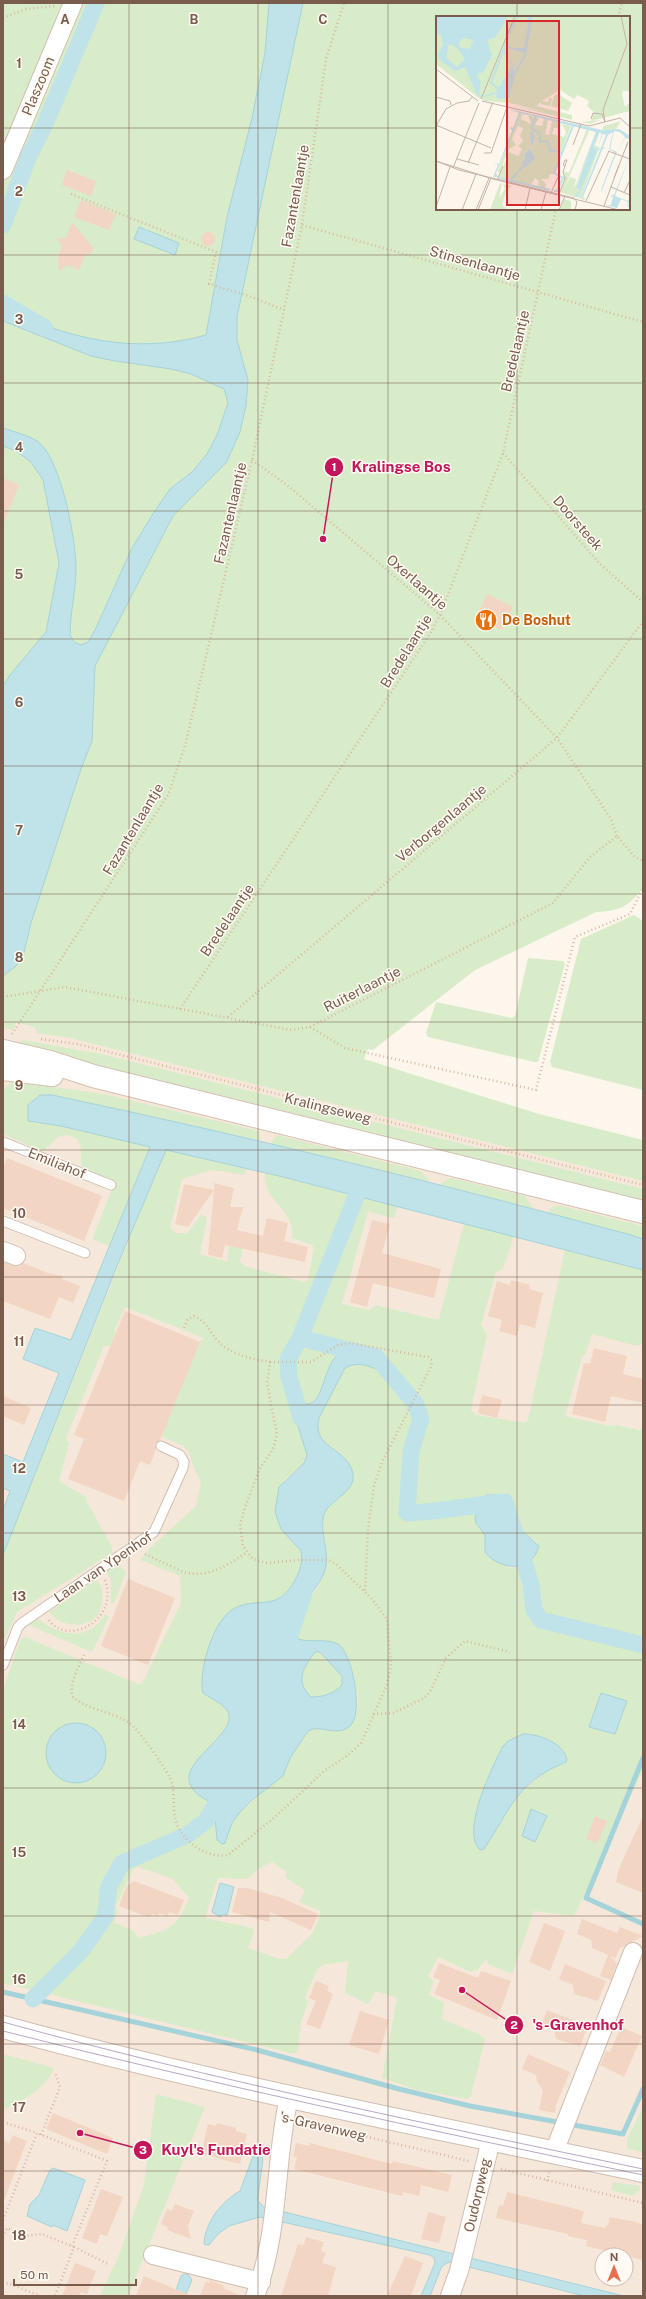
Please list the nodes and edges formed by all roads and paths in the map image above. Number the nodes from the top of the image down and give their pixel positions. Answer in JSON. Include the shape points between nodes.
{"nodes":[{"id":1,"x":344,"y":3,"type":"edge"},
{"id":2,"x":622,"y":3,"type":"edge"},
{"id":3,"x":66,"y":4,"type":"edge"},
{"id":4,"x":618,"y":16,"type":"edge"},
{"id":5,"x":3,"y":18,"type":"edge"},
{"id":6,"x":3,"y":170,"type":"edge"},
{"id":7,"x":71,"y":194,"type":"dead end"},
{"id":8,"x":556,"y":210,"type":"edge"},
{"id":9,"x":302,"y":225,"type":"junction"},
{"id":10,"x":539,"y":291,"type":"junction"},
{"id":11,"x":284,"y":310,"type":"junction"},
{"id":12,"x":643,"y":322,"type":"edge"},
{"id":13,"x":503,"y":453,"type":"junction"},
{"id":14,"x":252,"y":460,"type":"junction"},
{"id":15,"x":643,"y":602,"type":"edge"},
{"id":16,"x":440,"y":615,"type":"junction"},
{"id":17,"x":643,"y":621,"type":"edge"},
{"id":18,"x":557,"y":738,"type":"junction"},
{"id":19,"x":617,"y":836,"type":"junction"},
{"id":20,"x":643,"y":861,"type":"edge"},
{"id":21,"x":643,"y":888,"type":"edge"},
{"id":22,"x":40,"y":991,"type":"junction"},
{"id":23,"x":3,"y":997,"type":"edge"},
{"id":24,"x":180,"y":1009,"type":"junction"},
{"id":25,"x":228,"y":1017,"type":"junction"},
{"id":26,"x":310,"y":1027,"type":"junction"},
{"id":27,"x":19,"y":1036,"type":"dead end"},
{"id":28,"x":34,"y":1038,"type":"dead end"},
{"id":29,"x":5,"y":1053,"type":"edge"},
{"id":30,"x":4,"y":1144,"type":"edge"},
{"id":31,"x":111,"y":1185,"type":"dead end"},
{"id":32,"x":643,"y":1185,"type":"edge"},
{"id":33,"x":643,"y":1212,"type":"edge"},
{"id":34,"x":3,"y":1221,"type":"edge"},
{"id":35,"x":85,"y":1253,"type":"dead end"},
{"id":36,"x":183,"y":1330,"type":"dead end"},
{"id":37,"x":270,"y":1362,"type":"junction"},
{"id":38,"x":161,"y":1446,"type":"dead end"},
{"id":39,"x":133,"y":1548,"type":"junction"},
{"id":40,"x":246,"y":1552,"type":"junction"},
{"id":41,"x":99,"y":1569,"type":"junction"},
{"id":42,"x":365,"y":1593,"type":"junction"},
{"id":43,"x":41,"y":1609,"type":"junction"},
{"id":44,"x":510,"y":1652,"type":"dead end"},
{"id":45,"x":84,"y":1655,"type":"dead end"},
{"id":46,"x":3,"y":1664,"type":"edge"},
{"id":47,"x":373,"y":1714,"type":"junction"},
{"id":48,"x":633,"y":1952,"type":"dead end"},
{"id":49,"x":3,"y":2027,"type":"edge"},
{"id":50,"x":55,"y":2072,"type":"dead end"},
{"id":51,"x":287,"y":2107,"type":"junction"},
{"id":52,"x":3,"y":2122,"type":"edge"},
{"id":53,"x":37,"y":2133,"type":"junction"},
{"id":54,"x":41,"y":2135,"type":"junction"},
{"id":55,"x":491,"y":2140,"type":"junction"},
{"id":56,"x":554,"y":2152,"type":"junction"},
{"id":57,"x":484,"y":2164,"type":"junction"},
{"id":58,"x":643,"y":2171,"type":"edge"},
{"id":59,"x":643,"y":2204,"type":"edge"},
{"id":60,"x":3,"y":2220,"type":"edge"},
{"id":61,"x":3,"y":2227,"type":"edge"},
{"id":62,"x":7,"y":2228,"type":"junction"},
{"id":63,"x":3,"y":2237,"type":"edge"},
{"id":64,"x":73,"y":2247,"type":"junction"},
{"id":65,"x":153,"y":2255,"type":"dead end"},
{"id":66,"x":108,"y":2264,"type":"dead end"},
{"id":67,"x":3,"y":2284,"type":"edge"},
{"id":68,"x":258,"y":2289,"type":"edge"},
{"id":69,"x":40,"y":2296,"type":"edge"},
{"id":70,"x":55,"y":2296,"type":"edge"},
{"id":71,"x":450,"y":2296,"type":"edge"}],
"edges":[{"from":1,"to":9,"type":"path","name":"Fazantenlaantje","via":[[326,59]]},
{"from":2,"to":4,"type":"path"},
{"from":3,"to":5,"type":"path","via":[[26,9]]},
{"from":3,"to":6,"type":"street","name":"Plaszoom"},
{"from":7,"to":11,"type":"path","via":[[216,252],[209,284],[212,287],[250,296]]},
{"from":8,"to":10,"type":"path","name":"Bredelaantje"},
{"from":9,"to":10,"type":"path","name":"Stinsenlaantje"},
{"from":9,"to":11,"type":"path","name":"Fazantenlaantje"},
{"from":10,"to":12,"type":"path","name":"Stinsenlaantje"},
{"from":10,"to":13,"type":"path","name":"Bredelaantje"},
{"from":11,"to":14,"type":"path","name":"Fazantenlaantje"},
{"from":13,"to":15,"type":"path","name":"Doorsteek","via":[[600,564]]},
{"from":13,"to":16,"type":"path","name":"Bredelaantje"},
{"from":14,"to":16,"type":"path","name":"Oxerlaantje","via":[[287,485]]},
{"from":14,"to":22,"type":"path","name":"Fazantenlaantje","via":[[185,746],[168,795]]},
{"from":16,"to":18,"type":"path","name":"Oxerlaantje"},
{"from":16,"to":24,"type":"path","name":"Bredelaantje","via":[[430,634]]},
{"from":17,"to":18,"type":"path","name":"Verborgenlaantje"},
{"from":18,"to":19,"type":"path","name":"Oxerlaantje","via":[[610,819]]},
{"from":18,"to":25,"type":"path","name":"Verborgenlaantje"},
{"from":19,"to":20,"type":"path","via":[[634,856]]},
{"from":19,"to":26,"type":"path","name":"Ruiterlaantje","via":[[590,857],[553,903]]},
{"from":21,"to":26,"type":"path","via":[[630,914],[575,937],[536,1090],[344,1048]]},
{"from":22,"to":23,"type":"path","name":"Ruiterlaantje"},
{"from":22,"to":24,"type":"path","name":"Ruiterlaantje","via":[[65,987]]},
{"from":22,"to":29,"type":"path","name":"Fazantenlaantje"},
{"from":24,"to":25,"type":"path","name":"Ruiterlaantje"},
{"from":25,"to":26,"type":"path","name":"Ruiterlaantje","via":[[291,1030]]},
{"from":27,"to":29,"type":"path"},
{"from":28,"to":32,"type":"path","name":"Kralingseweg","via":[[77,1044]]},
{"from":29,"to":33,"type":"main road","name":"Kralingseweg","via":[[50,1062],[93,1076]]},
{"from":30,"to":31,"type":"lane","name":"Emiliahof"},
{"from":34,"to":35,"type":"lane"},
{"from":36,"to":37,"type":"path","via":[[188,1318],[194,1316],[206,1323],[219,1342],[227,1348],[244,1357]]},
{"from":37,"to":40,"type":"path","via":[[267,1383],[277,1435],[273,1450],[260,1468],[244,1510],[240,1533]]},
{"from":37,"to":42,"type":"path","via":[[311,1362],[338,1345],[350,1343],[428,1357],[431,1360],[432,1365],[382,1462],[374,1486],[368,1529]]},
{"from":38,"to":39,"type":"lane","name":"Laan van Ypenhof","via":[[183,1457],[183,1468],[158,1528]]},
{"from":39,"to":40,"type":"path","via":[[187,1573],[218,1571]]},
{"from":39,"to":41,"type":"lane","name":"Laan van Ypenhof"},
{"from":40,"to":42,"type":"path","via":[[253,1559],[267,1563],[329,1560]]},
{"from":41,"to":43,"type":"lane","name":"Laan van Ypenhof"},
{"from":41,"to":43,"type":"path","via":[[106,1584],[106,1602],[103,1612],[91,1626],[73,1630],[59,1627],[50,1623]]},
{"from":42,"to":47,"type":"path","via":[[387,1620],[390,1638],[389,1676]]},
{"from":43,"to":46,"type":"lane","name":"Laan van Ypenhof","via":[[18,1627]]},
{"from":44,"to":47,"type":"path","via":[[465,1641],[446,1658],[430,1692],[424,1698],[393,1713]]},
{"from":45,"to":47,"type":"path","via":[[75,1677],[73,1697],[133,1726],[169,1776],[174,1818],[198,1849],[209,1854],[228,1855],[274,1818],[324,1771],[355,1749],[361,1743]]},
{"from":48,"to":56,"type":"street"},
{"from":49,"to":51,"type":"main road","name":"'s-Gravenweg"},
{"from":50,"to":54,"type":"path","via":[[60,2088]]},
{"from":51,"to":55,"type":"main road","name":"'s-Gravenweg"},
{"from":51,"to":57,"type":"path","name":"'s-Gravenweg"},
{"from":51,"to":68,"type":"street","via":[[268,2258]]},
{"from":52,"to":53,"type":"path"},
{"from":53,"to":54,"type":"path"},
{"from":53,"to":60,"type":"path"},
{"from":54,"to":64,"type":"path","via":[[107,2161]]},
{"from":55,"to":56,"type":"main road","name":"'s-Gravenweg"},
{"from":55,"to":57,"type":"street","name":"Oudorpweg"},
{"from":56,"to":58,"type":"main road","name":"'s-Gravenweg"},
{"from":57,"to":59,"type":"path","name":"'s-Gravenweg"},
{"from":57,"to":71,"type":"street","name":"Oudorpweg","via":[[459,2271]]},
{"from":61,"to":62,"type":"path"},
{"from":62,"to":63,"type":"path"},
{"from":62,"to":64,"type":"path","via":[[26,2236],[42,2234]]},
{"from":64,"to":66,"type":"path"},
{"from":64,"to":70,"type":"path"},
{"from":65,"to":68,"type":"street"},
{"from":67,"to":69,"type":"path","via":[[8,2283]]}]}
